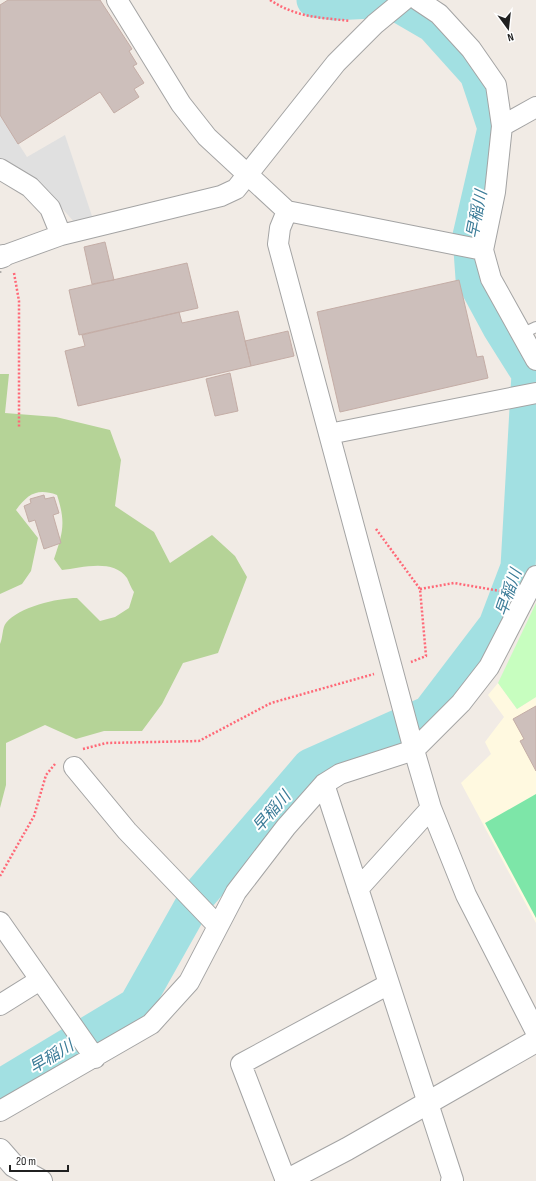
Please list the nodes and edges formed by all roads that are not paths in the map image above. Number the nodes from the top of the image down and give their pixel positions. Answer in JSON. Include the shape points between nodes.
{"nodes":[{"id":1,"x":117,"y":0,"type":"edge"},
{"id":2,"x":404,"y":0,"type":"edge"},
{"id":3,"x":418,"y":0,"type":"edge"},
{"id":4,"x":536,"y":108,"type":"edge"},
{"id":5,"x":502,"y":126,"type":"junction"},
{"id":6,"x":0,"y":169,"type":"edge"},
{"id":7,"x":247,"y":176,"type":"junction"},
{"id":8,"x":287,"y":211,"type":"junction"},
{"id":9,"x":61,"y":235,"type":"junction"},
{"id":10,"x":483,"y":250,"type":"junction"},
{"id":11,"x":4,"y":255,"type":"edge"},
{"id":12,"x":529,"y":330,"type":"edge"},
{"id":13,"x":536,"y":360,"type":"edge"},
{"id":14,"x":536,"y":393,"type":"edge"},
{"id":15,"x":329,"y":434,"type":"junction"},
{"id":16,"x":536,"y":576,"type":"edge"},
{"id":17,"x":414,"y":750,"type":"junction"},
{"id":18,"x":70,"y":759,"type":"road end"},
{"id":19,"x":324,"y":784,"type":"junction"},
{"id":20,"x":431,"y":808,"type":"junction"},
{"id":21,"x":358,"y":889,"type":"junction"},
{"id":22,"x":0,"y":922,"type":"edge"},
{"id":23,"x":218,"y":926,"type":"junction"},
{"id":24,"x":40,"y":980,"type":"junction"},
{"id":25,"x":389,"y":984,"type":"junction"},
{"id":26,"x":0,"y":1004,"type":"edge"},
{"id":27,"x":536,"y":1032,"type":"edge"},
{"id":28,"x":536,"y":1041,"type":"edge"},
{"id":29,"x":95,"y":1058,"type":"junction"},
{"id":30,"x":428,"y":1102,"type":"junction"},
{"id":31,"x":0,"y":1111,"type":"edge"},
{"id":32,"x":0,"y":1150,"type":"edge"},
{"id":33,"x":41,"y":1181,"type":"edge"},
{"id":34,"x":286,"y":1181,"type":"edge"},
{"id":35,"x":451,"y":1181,"type":"edge"}],
"edges":[{"from":1,"to":7,"type":"street","via":[[181,104],[207,137]]},
{"from":2,"to":7,"type":"street","via":[[375,24],[336,63]]},
{"from":3,"to":5,"type":"street","via":[[439,14],[471,48],[496,85]]},
{"from":4,"to":5,"type":"street"},
{"from":5,"to":10,"type":"street","via":[[495,192]]},
{"from":6,"to":9,"type":"street","via":[[30,188],[50,208]]},
{"from":7,"to":8,"type":"street"},
{"from":7,"to":9,"type":"street","via":[[236,189],[221,196]]},
{"from":8,"to":10,"type":"street"},
{"from":8,"to":15,"type":"street","via":[[280,228],[278,244]]},
{"from":9,"to":11,"type":"street"},
{"from":10,"to":12,"type":"street","via":[[491,279]]},
{"from":12,"to":13,"type":"street"},
{"from":14,"to":15,"type":"street"},
{"from":15,"to":17,"type":"street"},
{"from":16,"to":17,"type":"street","via":[[489,667],[461,703]]},
{"from":17,"to":19,"type":"street","via":[[340,774]]},
{"from":17,"to":20,"type":"street"},
{"from":18,"to":23,"type":"street","via":[[126,831]]},
{"from":19,"to":21,"type":"street"},
{"from":19,"to":23,"type":"street","via":[[286,827],[236,892]]},
{"from":20,"to":21,"type":"street"},
{"from":20,"to":27,"type":"street","via":[[466,895]]},
{"from":21,"to":25,"type":"street"},
{"from":22,"to":24,"type":"street"},
{"from":23,"to":29,"type":"street","via":[[189,982],[151,1024]]},
{"from":24,"to":26,"type":"street"},
{"from":24,"to":29,"type":"street"},
{"from":25,"to":30,"type":"street"},
{"from":25,"to":34,"type":"street","via":[[241,1064]]},
{"from":28,"to":30,"type":"street"},
{"from":29,"to":31,"type":"street"},
{"from":30,"to":34,"type":"street"},
{"from":30,"to":35,"type":"street","via":[[453,1180]]},
{"from":32,"to":33,"type":"street","via":[[14,1166]]}]}
